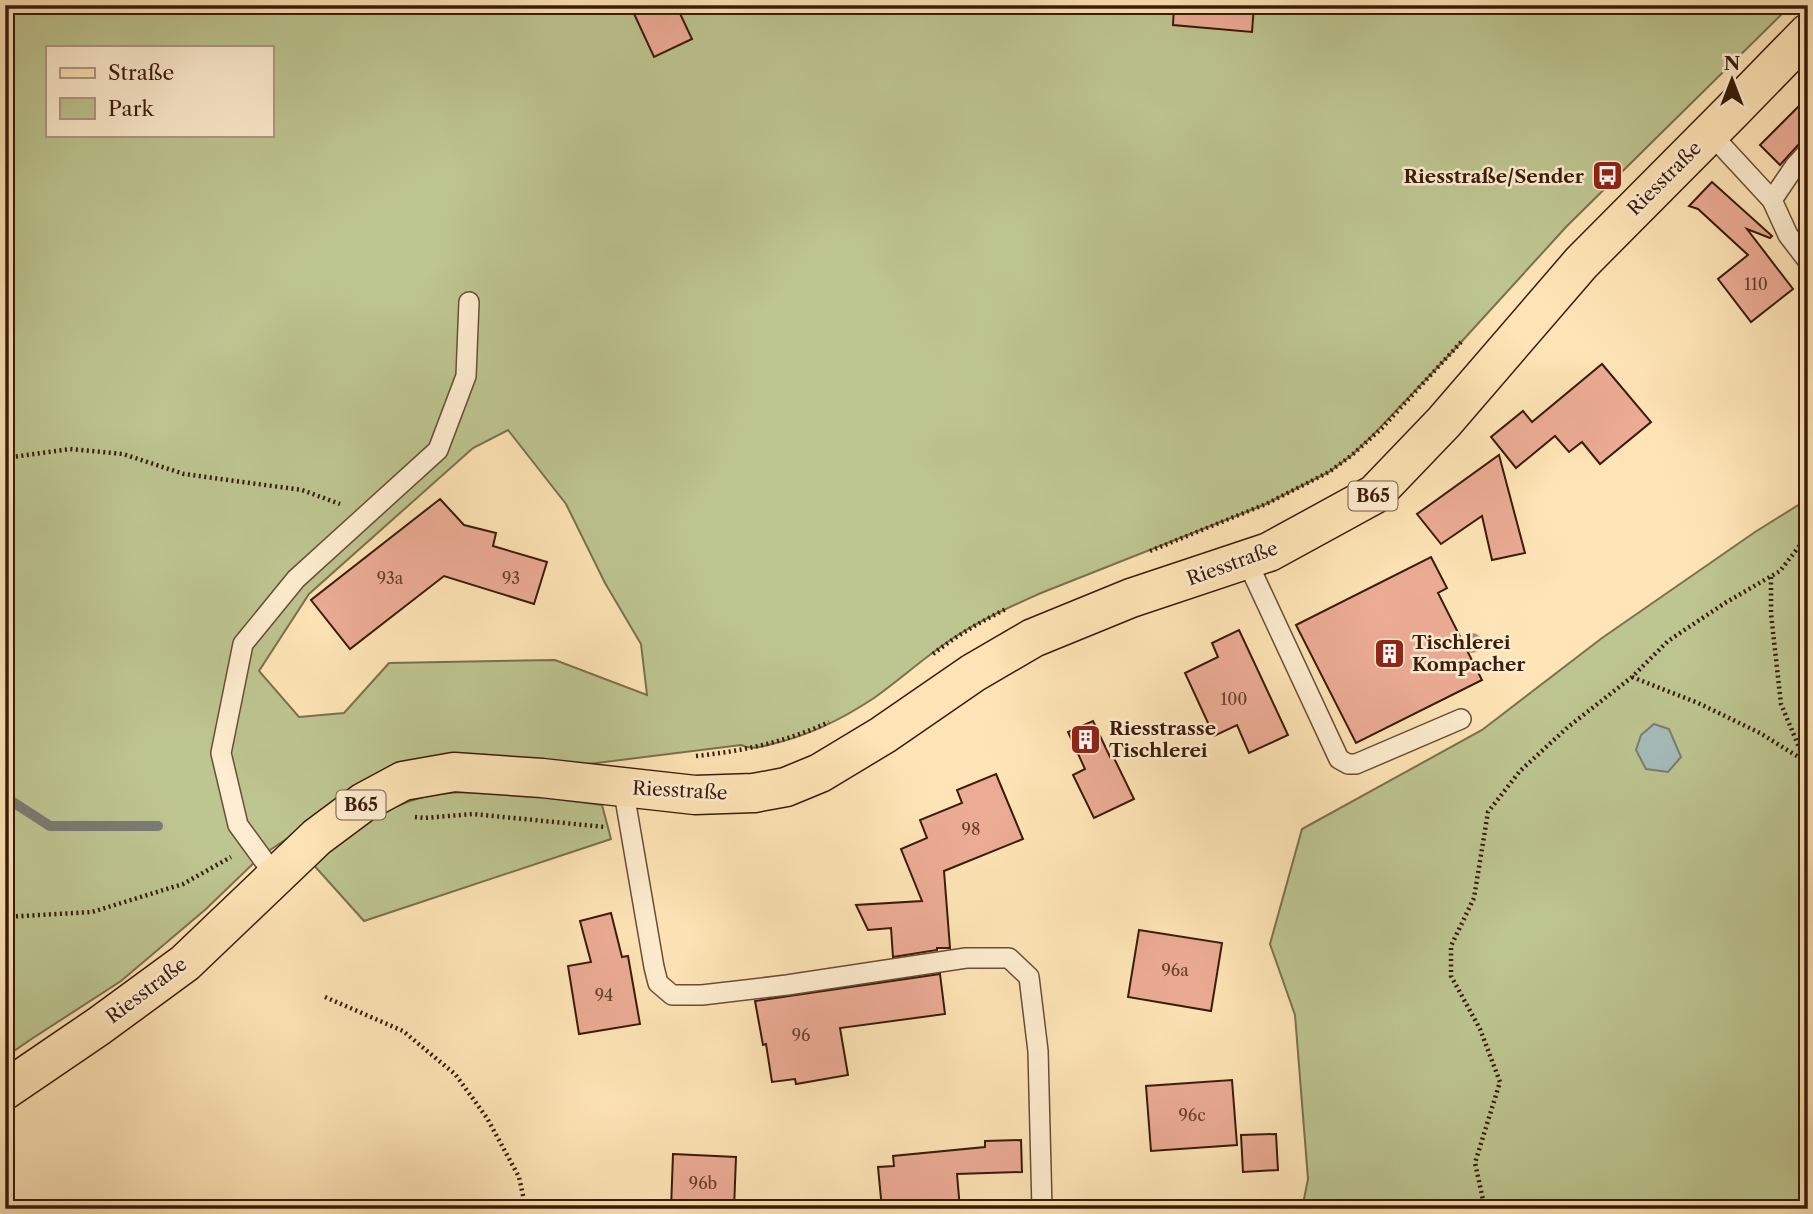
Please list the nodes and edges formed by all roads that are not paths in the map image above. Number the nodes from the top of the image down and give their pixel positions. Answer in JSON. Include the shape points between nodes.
{"nodes":[{"id":1,"x":1808,"y":33,"type":"edge"},
{"id":2,"x":1710,"y":133,"type":"junction"},
{"id":3,"x":1808,"y":152,"type":"edge"},
{"id":4,"x":1772,"y":200,"type":"junction"},
{"id":5,"x":1808,"y":261,"type":"edge"},
{"id":6,"x":469,"y":302,"type":"dead end"},
{"id":7,"x":1246,"y":559,"type":"junction"},
{"id":8,"x":1461,"y":719,"type":"dead end"},
{"id":9,"x":623,"y":787,"type":"junction"},
{"id":10,"x":276,"y":877,"type":"junction"},
{"id":11,"x":5,"y":1090,"type":"edge"},
{"id":12,"x":1042,"y":1209,"type":"edge"}],
"edges":[{"from":1,"to":2,"type":"main road","name":"Riesstraße","number":"B65"},
{"from":2,"to":4,"type":"lane"},
{"from":2,"to":7,"type":"main road","name":"Riesstraße","number":"B65","via":[[1581,263],[1444,422],[1375,494],[1269,552]]},
{"from":3,"to":4,"type":"lane"},
{"from":4,"to":5,"type":"lane","via":[[1788,235]]},
{"from":6,"to":10,"type":"lane","via":[[466,376],[438,450],[296,579],[243,644],[221,753],[238,825]]},
{"from":7,"to":8,"type":"lane","via":[[1339,759],[1356,764]]},
{"from":7,"to":9,"type":"main road","name":"Riesstraße","number":"B65","via":[[1033,638],[808,779],[754,793],[695,795]]},
{"from":9,"to":10,"type":"main road","name":"Riesstraße","number":"B65","via":[[454,772],[403,781],[326,830]]},
{"from":9,"to":12,"type":"lane","name":"Riesstraße","via":[[654,967],[659,983],[672,995],[787,985],[966,958],[1009,958],[1029,977],[1038,1051]]},
{"from":10,"to":11,"type":"main road","name":"Riesstraße","number":"B65","via":[[185,963]]}]}
